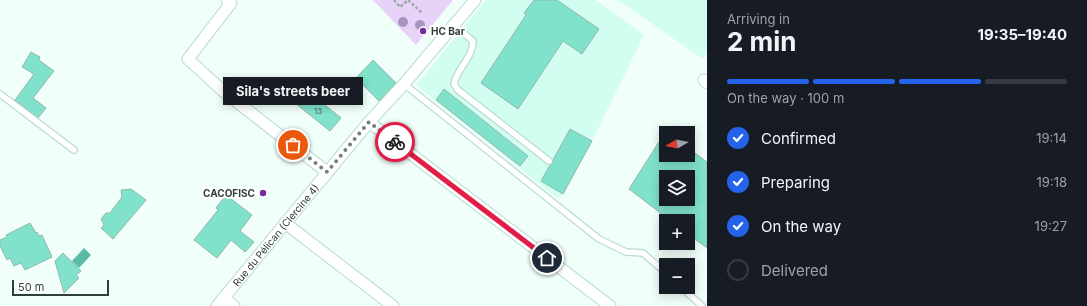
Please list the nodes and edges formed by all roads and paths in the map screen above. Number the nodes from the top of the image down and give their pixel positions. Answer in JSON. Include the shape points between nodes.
{"nodes":[{"id":1,"x":394,"y":0,"type":"edge"},
{"id":2,"x":475,"y":0,"type":"edge"},
{"id":3,"x":230,"y":1,"type":"edge"},
{"id":4,"x":422,"y":13,"type":"dead end"},
{"id":5,"x":454,"y":25,"type":"junction"},
{"id":6,"x":404,"y":84,"type":"junction"},
{"id":7,"x":0,"y":94,"type":"edge"},
{"id":8,"x":369,"y":122,"type":"junction"},
{"id":9,"x":74,"y":150,"type":"dead end"},
{"id":10,"x":549,"y":161,"type":"dead end"},
{"id":11,"x":327,"y":172,"type":"junction"},
{"id":12,"x":285,"y":223,"type":"junction"},
{"id":13,"x":659,"y":267,"type":"edge"},
{"id":14,"x":689,"y":294,"type":"edge"},
{"id":15,"x":220,"y":302,"type":"edge"},
{"id":16,"x":234,"y":306,"type":"edge"},
{"id":17,"x":393,"y":306,"type":"edge"},
{"id":18,"x":610,"y":306,"type":"edge"},
{"id":19,"x":702,"y":306,"type":"edge"}],
"edges":[{"from":1,"to":4,"type":"path","via":[[400,7],[408,0]]},
{"from":2,"to":5,"type":"street","name":"Rue du Pélican (Clercine 4)"},
{"from":3,"to":11,"type":"street","via":[[188,59],[223,91]]},
{"from":5,"to":6,"type":"street","name":"Rue du Pélican (Clercine 4)"},
{"from":5,"to":10,"type":"lane","via":[[473,41],[473,50],[455,78],[454,84],[458,90]]},
{"from":6,"to":8,"type":"street","name":"Rue du Pélican (Clercine 4)"},
{"from":6,"to":13,"type":"lane","via":[[599,239],[626,252],[643,253]]},
{"from":7,"to":9,"type":"lane"},
{"from":8,"to":11,"type":"street","name":"Rue du Pélican (Clercine 4)"},
{"from":8,"to":18,"type":"street"},
{"from":11,"to":12,"type":"street","name":"Rue du Pélican (Clercine 4)"},
{"from":12,"to":15,"type":"street","name":"Rue du Pélican (Clercine 4)"},
{"from":12,"to":17,"type":"street"},
{"from":14,"to":19,"type":"lane"},
{"from":15,"to":16,"type":"street"}]}
